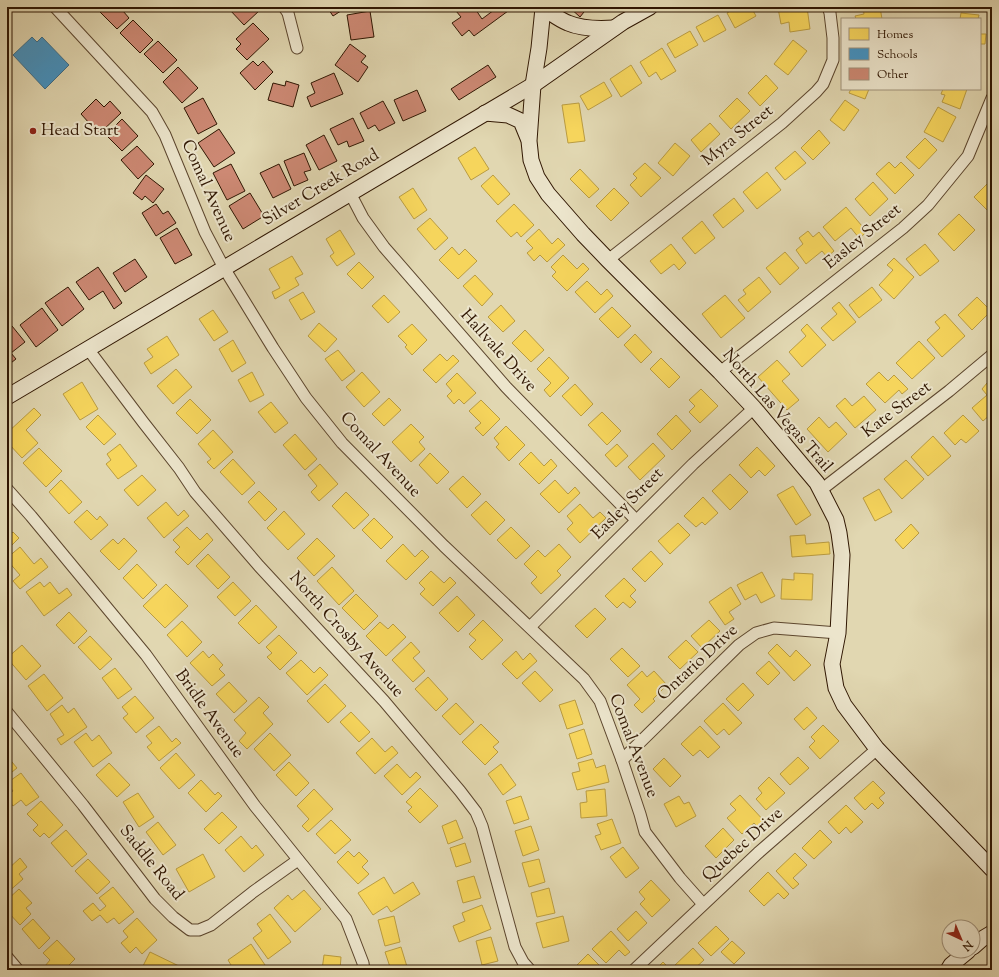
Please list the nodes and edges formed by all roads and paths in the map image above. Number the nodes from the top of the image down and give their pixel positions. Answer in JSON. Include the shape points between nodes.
{"nodes":[{"id":1,"x":55,"y":7,"type":"edge"},
{"id":2,"x":284,"y":7,"type":"edge"},
{"id":3,"x":650,"y":7,"type":"edge"},
{"id":4,"x":828,"y":7,"type":"edge"},
{"id":5,"x":542,"y":8,"type":"edge"},
{"id":6,"x":614,"y":28,"type":"junction"},
{"id":7,"x":297,"y":48,"type":"dead end"},
{"id":8,"x":533,"y":85,"type":"junction"},
{"id":9,"x":992,"y":98,"type":"edge"},
{"id":10,"x":485,"y":113,"type":"junction"},
{"id":11,"x":530,"y":141,"type":"junction"},
{"id":12,"x":350,"y":193,"type":"junction"},
{"id":13,"x":608,"y":260,"type":"junction"},
{"id":14,"x":224,"y":268,"type":"junction"},
{"id":15,"x":88,"y":349,"type":"junction"},
{"id":16,"x":992,"y":355,"type":"edge"},
{"id":17,"x":720,"y":372,"type":"junction"},
{"id":18,"x":7,"y":397,"type":"edge"},
{"id":19,"x":754,"y":408,"type":"junction"},
{"id":20,"x":7,"y":489,"type":"edge"},
{"id":21,"x":821,"y":490,"type":"junction"},
{"id":22,"x":636,"y":520,"type":"junction"},
{"id":23,"x":530,"y":627,"type":"junction"},
{"id":24,"x":838,"y":633,"type":"junction"},
{"id":25,"x":7,"y":712,"type":"edge"},
{"id":26,"x":877,"y":748,"type":"junction"},
{"id":27,"x":622,"y":760,"type":"junction"},
{"id":28,"x":298,"y":860,"type":"junction"},
{"id":29,"x":992,"y":869,"type":"edge"},
{"id":30,"x":703,"y":904,"type":"junction"},
{"id":31,"x":992,"y":933,"type":"edge"},
{"id":32,"x":981,"y":940,"type":"edge"},
{"id":33,"x":7,"y":957,"type":"edge"},
{"id":34,"x":959,"y":959,"type":"edge"},
{"id":35,"x":18,"y":970,"type":"edge"},
{"id":36,"x":364,"y":970,"type":"edge"},
{"id":37,"x":530,"y":970,"type":"edge"},
{"id":38,"x":634,"y":970,"type":"edge"},
{"id":39,"x":948,"y":970,"type":"edge"}],
"edges":[{"from":1,"to":14,"type":"street","name":"Comal Avenue","via":[[152,112],[165,135],[205,232]]},
{"from":2,"to":7,"type":"street"},
{"from":3,"to":6,"type":"street","name":"Silver Creek Road"},
{"from":4,"to":13,"type":"street","name":"Myra Street","via":[[833,38],[833,60],[823,84],[782,123]]},
{"from":5,"to":6,"type":"street","via":[[575,26],[593,29]]},
{"from":5,"to":8,"type":"street","name":"North Las Vegas Trail"},
{"from":6,"to":8,"type":"street","name":"Silver Creek Road"},
{"from":8,"to":10,"type":"street","name":"Silver Creek Road"},
{"from":8,"to":11,"type":"street","name":"North Las Vegas Trail"},
{"from":9,"to":17,"type":"street","name":"Easley Street","via":[[968,156],[928,205],[903,228]]},
{"from":10,"to":11,"type":"street","via":[[508,114],[521,121]]},
{"from":10,"to":12,"type":"street","name":"Silver Creek Road"},
{"from":11,"to":13,"type":"street","name":"North Las Vegas Trail","via":[[531,160],[548,194]]},
{"from":12,"to":14,"type":"street","name":"Silver Creek Road"},
{"from":12,"to":22,"type":"street","name":"Hallvale Drive","via":[[363,218],[384,247],[506,387]]},
{"from":13,"to":17,"type":"street","name":"North Las Vegas Trail"},
{"from":14,"to":15,"type":"street","name":"Silver Creek Road"},
{"from":14,"to":23,"type":"street","name":"Comal Avenue","via":[[306,398],[342,443],[444,546]]},
{"from":15,"to":18,"type":"street","name":"Silver Creek Road"},
{"from":15,"to":37,"type":"street","name":"North Crosby Avenue","via":[[195,492],[259,566],[384,701],[476,812],[515,947]]},
{"from":16,"to":21,"type":"street","name":"Kate Street","via":[[949,392]]},
{"from":17,"to":19,"type":"street","name":"North Las Vegas Trail"},
{"from":19,"to":21,"type":"street","name":"North Las Vegas Trail"},
{"from":19,"to":22,"type":"street","name":"Easley Street"},
{"from":20,"to":28,"type":"street","name":"Bridle Avenue","via":[[146,655],[255,806]]},
{"from":21,"to":24,"type":"street","name":"North Las Vegas Trail","via":[[836,520],[842,555]]},
{"from":22,"to":23,"type":"street","name":"Easley Street"},
{"from":23,"to":27,"type":"street","name":"Comal Avenue","via":[[584,679],[600,701]]},
{"from":24,"to":26,"type":"street","name":"North Las Vegas Trail","via":[[832,664],[836,688],[844,705]]},
{"from":24,"to":27,"type":"street","name":"Ontario Drive","via":[[774,628],[756,633],[739,645]]},
{"from":25,"to":28,"type":"street","name":"Saddle Road","via":[[156,899],[190,930],[211,925]]},
{"from":26,"to":29,"type":"street","name":"North Las Vegas Trail"},
{"from":26,"to":30,"type":"street","name":"Quebec Drive"},
{"from":27,"to":30,"type":"street","name":"Comal Avenue","via":[[645,832]]},
{"from":28,"to":36,"type":"street","name":"Bridle Avenue","via":[[346,919]]},
{"from":30,"to":38,"type":"street","name":"Quebec Drive"},
{"from":31,"to":32,"type":"street"},
{"from":33,"to":35,"type":"street"},
{"from":34,"to":39,"type":"street"}]}
